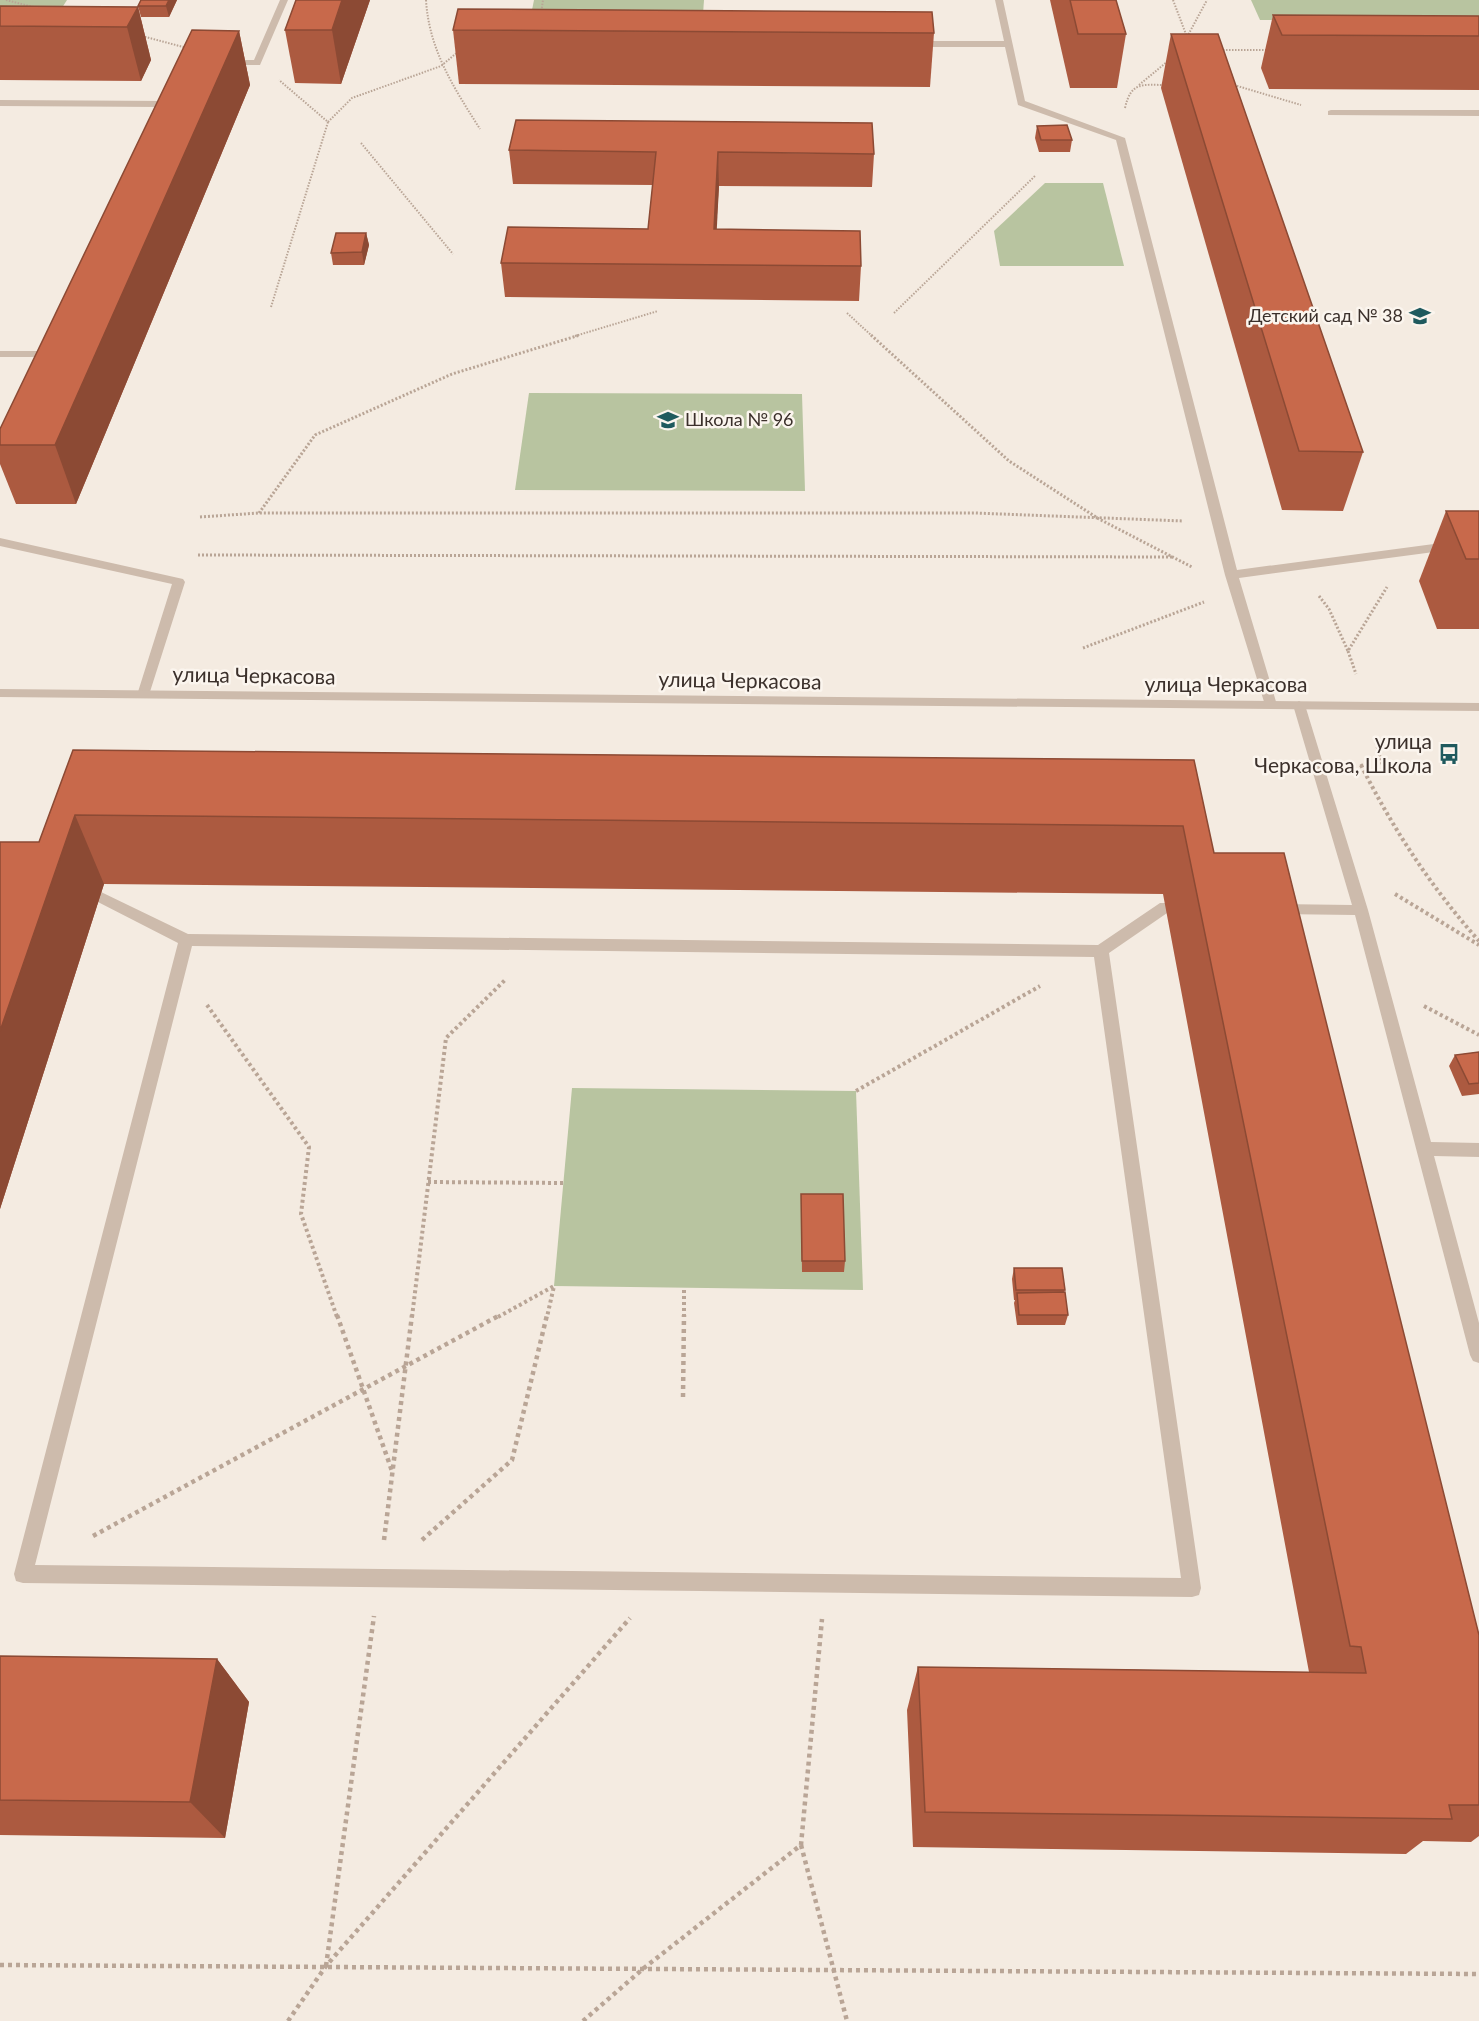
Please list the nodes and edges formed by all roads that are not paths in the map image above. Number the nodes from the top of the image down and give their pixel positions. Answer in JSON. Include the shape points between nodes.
{"nodes":[{"id":1,"x":284,"y":0,"type":"edge"},
{"id":2,"x":999,"y":0,"type":"edge"},
{"id":3,"x":901,"y":44,"type":"edge"},
{"id":4,"x":1007,"y":44,"type":"junction"},
{"id":5,"x":210,"y":63,"type":"edge"},
{"id":6,"x":171,"y":94,"type":"edge"},
{"id":7,"x":0,"y":102,"type":"edge"},
{"id":8,"x":166,"y":104,"type":"junction"},
{"id":9,"x":1331,"y":113,"type":"road end"},
{"id":10,"x":1479,"y":113,"type":"edge"},
{"id":11,"x":156,"y":124,"type":"edge"},
{"id":12,"x":0,"y":354,"type":"edge"},
{"id":13,"x":47,"y":354,"type":"edge"},
{"id":14,"x":0,"y":542,"type":"edge"},
{"id":15,"x":1479,"y":542,"type":"edge"},
{"id":16,"x":1231,"y":575,"type":"junction"},
{"id":17,"x":0,"y":693,"type":"edge"},
{"id":18,"x":143,"y":695,"type":"junction"},
{"id":19,"x":1271,"y":705,"type":"junction"},
{"id":20,"x":1299,"y":705,"type":"junction"},
{"id":21,"x":1479,"y":707,"type":"edge"},
{"id":22,"x":100,"y":897,"type":"dead end"},
{"id":23,"x":1165,"y":908,"type":"dead end"},
{"id":24,"x":1258,"y":909,"type":"edge"},
{"id":25,"x":1361,"y":910,"type":"junction"},
{"id":26,"x":186,"y":940,"type":"junction"},
{"id":27,"x":1101,"y":951,"type":"junction"},
{"id":28,"x":1425,"y":1149,"type":"junction"},
{"id":29,"x":1479,"y":1150,"type":"edge"},
{"id":30,"x":1479,"y":1355,"type":"edge"}],
"edges":[{"from":1,"to":5,"type":"street","via":[[257,63]]},
{"from":2,"to":4,"type":"street"},
{"from":3,"to":4,"type":"street"},
{"from":4,"to":16,"type":"street","via":[[1021,103],[1120,138]]},
{"from":6,"to":8,"type":"street"},
{"from":7,"to":8,"type":"street"},
{"from":8,"to":11,"type":"street"},
{"from":9,"to":10,"type":"street"},
{"from":12,"to":13,"type":"street"},
{"from":14,"to":18,"type":"street","via":[[179,582]]},
{"from":15,"to":16,"type":"street"},
{"from":16,"to":19,"type":"street"},
{"from":17,"to":18,"type":"street","name":"улица Черкасова"},
{"from":18,"to":19,"type":"street","name":"улица Черкасова"},
{"from":19,"to":20,"type":"street","name":"улица Черкасова"},
{"from":20,"to":21,"type":"street","name":"улица Черкасова"},
{"from":20,"to":25,"type":"street"},
{"from":22,"to":26,"type":"street"},
{"from":23,"to":27,"type":"street"},
{"from":24,"to":25,"type":"street"},
{"from":25,"to":28,"type":"street"},
{"from":26,"to":27,"type":"street"},
{"from":26,"to":27,"type":"street","via":[[23,1574],[1192,1588]]},
{"from":28,"to":29,"type":"street"},
{"from":28,"to":30,"type":"street"}]}
